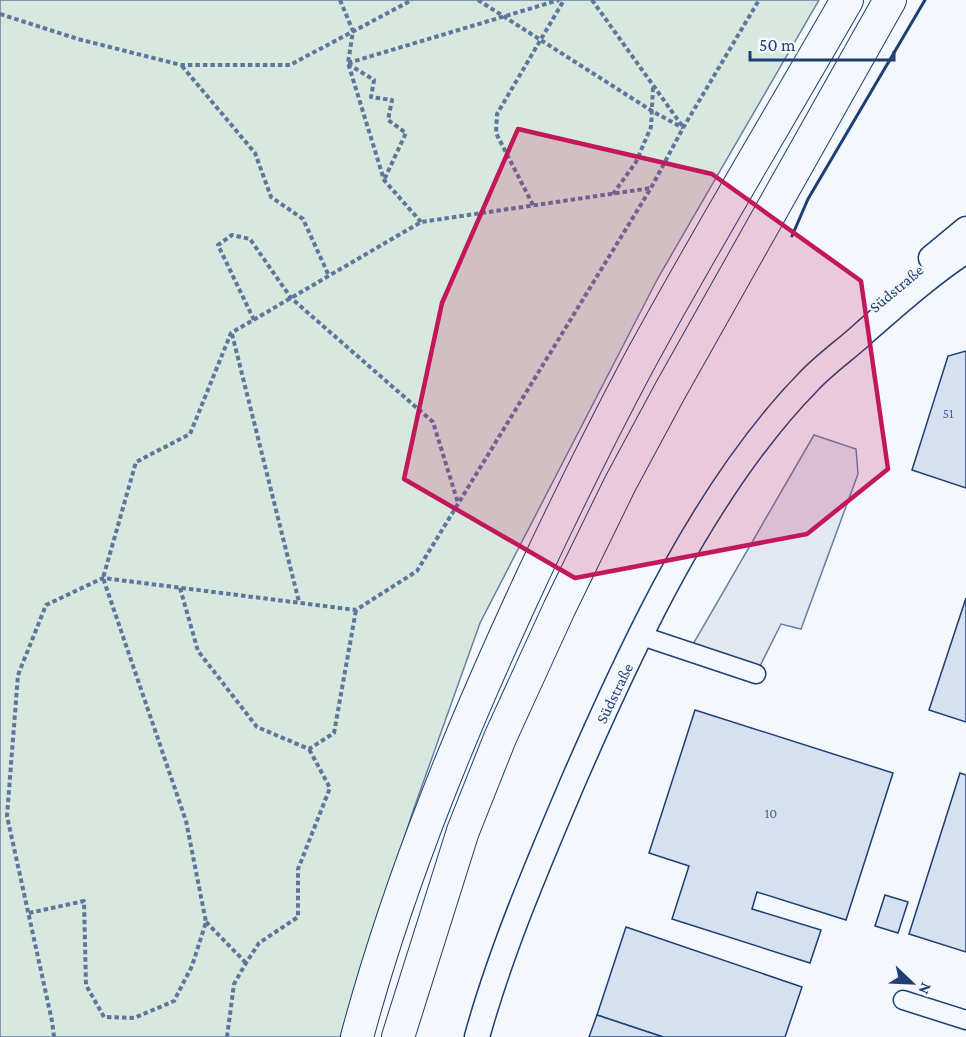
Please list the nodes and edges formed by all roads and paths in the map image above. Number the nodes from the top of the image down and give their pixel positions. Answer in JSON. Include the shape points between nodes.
{"nodes":[{"id":1,"x":340,"y":0,"type":"edge"},
{"id":2,"x":412,"y":0,"type":"edge"},
{"id":3,"x":478,"y":0,"type":"edge"},
{"id":4,"x":559,"y":0,"type":"edge"},
{"id":5,"x":564,"y":0,"type":"edge"},
{"id":6,"x":592,"y":0,"type":"edge"},
{"id":7,"x":759,"y":0,"type":"edge"},
{"id":8,"x":848,"y":0,"type":"edge"},
{"id":9,"x":890,"y":0,"type":"edge"},
{"id":10,"x":0,"y":14,"type":"edge"},
{"id":11,"x":504,"y":17,"type":"junction"},
{"id":12,"x":353,"y":31,"type":"junction"},
{"id":13,"x":540,"y":40,"type":"junction"},
{"id":14,"x":348,"y":63,"type":"junction"},
{"id":15,"x":181,"y":65,"type":"junction"},
{"id":16,"x":653,"y":86,"type":"junction"},
{"id":17,"x":652,"y":111,"type":"junction"},
{"id":18,"x":683,"y":128,"type":"junction"},
{"id":19,"x":384,"y":180,"type":"junction"},
{"id":20,"x":651,"y":188,"type":"junction"},
{"id":21,"x":613,"y":194,"type":"junction"},
{"id":22,"x":533,"y":205,"type":"junction"},
{"id":23,"x":422,"y":222,"type":"junction"},
{"id":24,"x":966,"y":229,"type":"edge"},
{"id":25,"x":966,"y":251,"type":"edge"},
{"id":26,"x":329,"y":276,"type":"junction"},
{"id":27,"x":291,"y":298,"type":"junction"},
{"id":28,"x":254,"y":320,"type":"junction"},
{"id":29,"x":231,"y":333,"type":"junction"},
{"id":30,"x":810,"y":380,"type":"junction"},
{"id":31,"x":458,"y":504,"type":"junction"},
{"id":32,"x":103,"y":578,"type":"junction"},
{"id":33,"x":180,"y":588,"type":"junction"},
{"id":34,"x":299,"y":602,"type":"junction"},
{"id":35,"x":356,"y":610,"type":"junction"},
{"id":36,"x":642,"y":636,"type":"junction"},
{"id":37,"x":756,"y":674,"type":"dead end"},
{"id":38,"x":309,"y":749,"type":"junction"},
{"id":39,"x":28,"y":913,"type":"junction"},
{"id":40,"x":206,"y":922,"type":"junction"},
{"id":41,"x":246,"y":963,"type":"junction"},
{"id":42,"x":903,"y":1000,"type":"dead end"},
{"id":43,"x":966,"y":1020,"type":"edge"},
{"id":44,"x":54,"y":1037,"type":"edge"},
{"id":45,"x":227,"y":1037,"type":"edge"},
{"id":46,"x":357,"y":1037,"type":"edge"},
{"id":47,"x":398,"y":1037,"type":"edge"},
{"id":48,"x":477,"y":1037,"type":"edge"}],
"edges":[{"from":1,"to":12,"type":"path"},
{"from":2,"to":12,"type":"path"},
{"from":3,"to":11,"type":"path"},
{"from":4,"to":11,"type":"path"},
{"from":5,"to":13,"type":"path"},
{"from":6,"to":16,"type":"path"},
{"from":7,"to":18,"type":"path"},
{"from":8,"to":46,"type":"highway","via":[[638,365],[581,474],[472,710],[393,918]]},
{"from":9,"to":47,"type":"highway","via":[[670,391],[559,609],[464,831]]},
{"from":10,"to":15,"type":"path"},
{"from":11,"to":13,"type":"path"},
{"from":11,"to":14,"type":"path"},
{"from":12,"to":14,"type":"path"},
{"from":12,"to":15,"type":"path","via":[[290,65]]},
{"from":13,"to":17,"type":"path"},
{"from":13,"to":22,"type":"path","via":[[497,114],[496,133]]},
{"from":14,"to":19,"type":"path"},
{"from":14,"to":19,"type":"path","via":[[374,80],[371,97],[392,100],[388,120],[406,133]]},
{"from":15,"to":26,"type":"path","via":[[255,153],[271,196],[303,219]]},
{"from":16,"to":17,"type":"path"},
{"from":16,"to":18,"type":"path"},
{"from":17,"to":18,"type":"path"},
{"from":17,"to":21,"type":"path","via":[[651,127],[636,162]]},
{"from":18,"to":20,"type":"path"},
{"from":19,"to":23,"type":"path"},
{"from":20,"to":21,"type":"path"},
{"from":20,"to":31,"type":"path"},
{"from":21,"to":22,"type":"path"},
{"from":22,"to":23,"type":"path"},
{"from":23,"to":26,"type":"path"},
{"from":24,"to":30,"type":"street","name":"Südstraße","via":[[830,346]]},
{"from":25,"to":30,"type":"street","name":"Südstraße"},
{"from":26,"to":27,"type":"path"},
{"from":27,"to":28,"type":"path"},
{"from":27,"to":28,"type":"path","via":[[250,239],[232,235],[218,245]]},
{"from":27,"to":31,"type":"path","via":[[434,422]]},
{"from":28,"to":29,"type":"path"},
{"from":29,"to":32,"type":"path","via":[[190,434],[136,462]]},
{"from":29,"to":34,"type":"path"},
{"from":30,"to":36,"type":"street","name":"Südstraße","via":[[766,429],[718,497]]},
{"from":31,"to":35,"type":"path","via":[[417,572]]},
{"from":32,"to":33,"type":"path"},
{"from":32,"to":39,"type":"path","via":[[46,605],[18,675],[7,816]]},
{"from":32,"to":40,"type":"path","via":[[186,821]]},
{"from":33,"to":34,"type":"path"},
{"from":33,"to":38,"type":"path","via":[[198,651],[257,727]]},
{"from":34,"to":35,"type":"path"},
{"from":35,"to":38,"type":"path","via":[[334,733]]},
{"from":36,"to":37,"type":"street"},
{"from":36,"to":48,"type":"street","name":"Südstraße","via":[[552,830]]},
{"from":38,"to":41,"type":"path","via":[[330,788],[298,869],[298,917],[259,943]]},
{"from":39,"to":40,"type":"path","via":[[84,900],[86,985],[104,1017],[134,1018],[174,1001],[192,966]]},
{"from":39,"to":44,"type":"path"},
{"from":40,"to":41,"type":"path"},
{"from":41,"to":45,"type":"path","via":[[234,984]]},
{"from":42,"to":43,"type":"street"}]}
